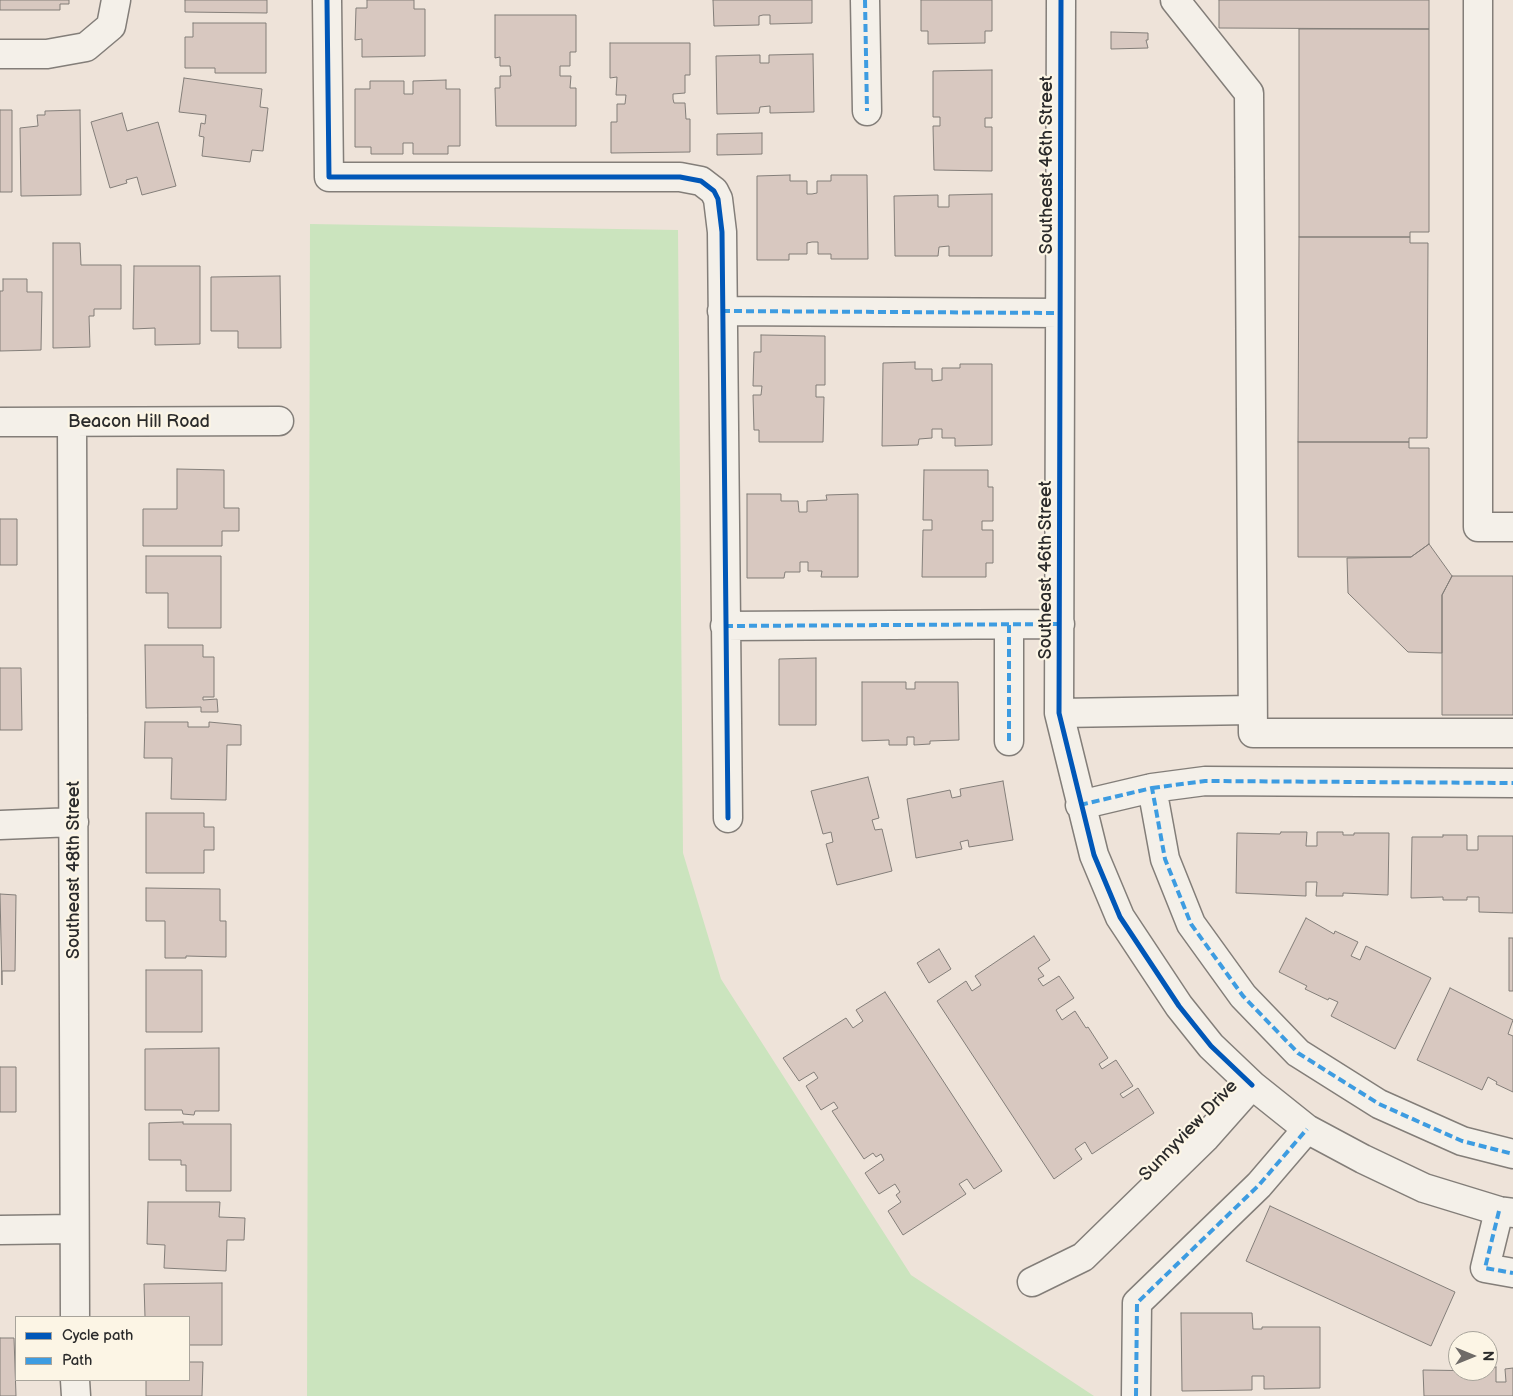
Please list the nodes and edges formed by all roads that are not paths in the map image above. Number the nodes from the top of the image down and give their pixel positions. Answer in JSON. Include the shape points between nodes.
{"nodes":[{"id":1,"x":116,"y":0,"type":"edge"},
{"id":2,"x":327,"y":0,"type":"edge"},
{"id":3,"x":864,"y":0,"type":"edge"},
{"id":4,"x":1061,"y":0,"type":"edge"},
{"id":5,"x":1175,"y":0,"type":"edge"},
{"id":6,"x":1478,"y":0,"type":"edge"},
{"id":7,"x":0,"y":54,"type":"edge"},
{"id":8,"x":867,"y":111,"type":"dead end"},
{"id":9,"x":722,"y":311,"type":"junction"},
{"id":10,"x":1060,"y":313,"type":"junction"},
{"id":11,"x":279,"y":421,"type":"dead end"},
{"id":12,"x":0,"y":422,"type":"edge"},
{"id":13,"x":72,"y":422,"type":"junction"},
{"id":14,"x":1513,"y":527,"type":"edge"},
{"id":15,"x":1009,"y":624,"type":"junction"},
{"id":16,"x":1060,"y":624,"type":"junction"},
{"id":17,"x":725,"y":626,"type":"junction"},
{"id":18,"x":1252,"y":710,"type":"junction"},
{"id":19,"x":1059,"y":713,"type":"junction"},
{"id":20,"x":1513,"y":733,"type":"edge"},
{"id":21,"x":1009,"y":741,"type":"dead end"},
{"id":22,"x":1513,"y":783,"type":"edge"},
{"id":23,"x":1152,"y":788,"type":"junction"},
{"id":24,"x":1080,"y":805,"type":"junction"},
{"id":25,"x":728,"y":818,"type":"dead end"},
{"id":26,"x":74,"y":822,"type":"junction"},
{"id":27,"x":0,"y":825,"type":"edge"},
{"id":28,"x":1252,"y":1085,"type":"junction"},
{"id":29,"x":1307,"y":1128,"type":"junction"},
{"id":30,"x":1513,"y":1154,"type":"edge"},
{"id":31,"x":1506,"y":1212,"type":"edge"},
{"id":32,"x":74,"y":1228,"type":"junction"},
{"id":33,"x":0,"y":1230,"type":"edge"},
{"id":34,"x":1513,"y":1273,"type":"edge"},
{"id":35,"x":1032,"y":1282,"type":"dead end"},
{"id":36,"x":75,"y":1316,"type":"edge"},
{"id":37,"x":76,"y":1381,"type":"edge"},
{"id":38,"x":76,"y":1396,"type":"edge"},
{"id":39,"x":1136,"y":1396,"type":"edge"}],
"edges":[{"from":1,"to":7,"type":"street","via":[[111,26],[86,47],[47,54]]},
{"from":2,"to":9,"type":"street","via":[[329,177],[680,177],[701,181],[714,191],[720,207]]},
{"from":3,"to":8,"type":"street"},
{"from":4,"to":10,"type":"street","name":"Southeast 46th Street"},
{"from":5,"to":18,"type":"street","via":[[1249,93]]},
{"from":6,"to":14,"type":"street","via":[[1478,527]]},
{"from":9,"to":10,"type":"street"},
{"from":9,"to":17,"type":"street"},
{"from":10,"to":16,"type":"street","name":"Southeast 46th Street"},
{"from":11,"to":13,"type":"street","name":"Beacon Hill Road"},
{"from":12,"to":13,"type":"street","name":"Beacon Hill Road"},
{"from":13,"to":26,"type":"street","name":"Southeast 48th Street"},
{"from":15,"to":16,"type":"street"},
{"from":15,"to":17,"type":"street"},
{"from":15,"to":21,"type":"street"},
{"from":16,"to":19,"type":"street","name":"Southeast 46th Street"},
{"from":17,"to":25,"type":"street"},
{"from":18,"to":19,"type":"street"},
{"from":18,"to":20,"type":"street","via":[[1253,733]]},
{"from":19,"to":24,"type":"street","name":"Southeast 46th Street"},
{"from":22,"to":23,"type":"street","via":[[1206,781]]},
{"from":23,"to":24,"type":"street"},
{"from":23,"to":30,"type":"street","via":[[1165,859],[1191,924],[1243,996],[1284,1039],[1298,1053],[1379,1104],[1462,1141]]},
{"from":24,"to":28,"type":"street","name":"Southeast 46th Street","via":[[1094,855],[1120,917],[1211,1046]]},
{"from":26,"to":27,"type":"street"},
{"from":26,"to":32,"type":"street","name":"Southeast 48th Street"},
{"from":28,"to":29,"type":"street","name":"Sunnyview Drive"},
{"from":28,"to":35,"type":"street","name":"Sunnyview Drive","via":[[1206,1138],[1083,1257]]},
{"from":29,"to":31,"type":"street","name":"Sunnyview Drive","via":[[1424,1188]]},
{"from":29,"to":39,"type":"street","via":[[1259,1185],[1137,1303]]},
{"from":31,"to":34,"type":"street","via":[[1485,1268]]},
{"from":32,"to":33,"type":"street"},
{"from":32,"to":36,"type":"street","name":"Southeast 48th Street"},
{"from":37,"to":38,"type":"street"}]}
